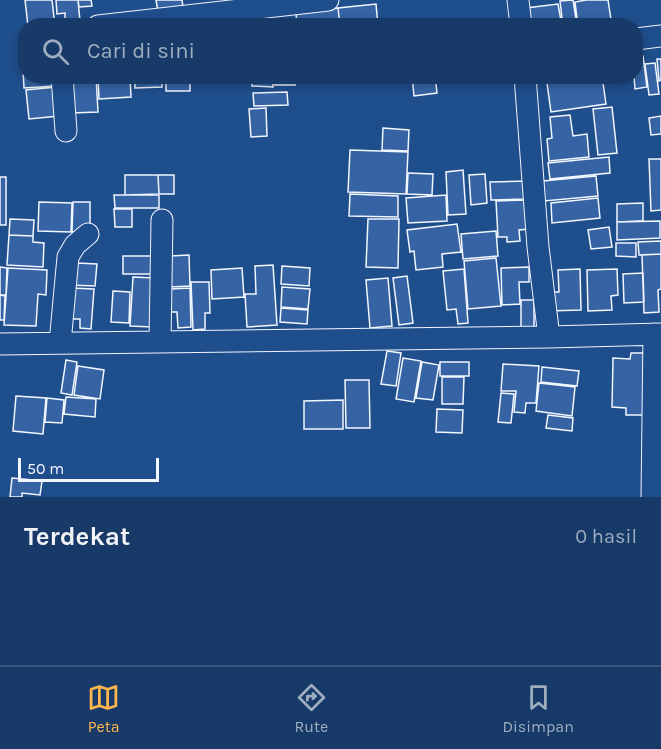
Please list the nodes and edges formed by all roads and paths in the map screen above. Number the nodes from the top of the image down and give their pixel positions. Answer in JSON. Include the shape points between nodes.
{"nodes":[{"id":1,"x":328,"y":0,"type":"edge"},
{"id":2,"x":518,"y":0,"type":"edge"},
{"id":3,"x":169,"y":18,"type":"edge"},
{"id":4,"x":519,"y":18,"type":"edge"},
{"id":5,"x":661,"y":36,"type":"edge"},
{"id":6,"x":643,"y":38,"type":"edge"},
{"id":7,"x":63,"y":84,"type":"edge"},
{"id":8,"x":526,"y":84,"type":"edge"},
{"id":9,"x":66,"y":131,"type":"dead end"},
{"id":10,"x":162,"y":220,"type":"dead end"},
{"id":11,"x":88,"y":234,"type":"dead end"},
{"id":12,"x":658,"y":334,"type":"edge"},
{"id":13,"x":549,"y":337,"type":"junction"},
{"id":14,"x":160,"y":342,"type":"junction"},
{"id":15,"x":60,"y":343,"type":"junction"},
{"id":16,"x":0,"y":344,"type":"edge"},
{"id":17,"x":652,"y":497,"type":"edge"}],
"edges":[{"from":1,"to":3,"type":"street"},
{"from":2,"to":4,"type":"street"},
{"from":5,"to":6,"type":"street"},
{"from":7,"to":9,"type":"street"},
{"from":8,"to":13,"type":"street"},
{"from":10,"to":14,"type":"street"},
{"from":11,"to":15,"type":"street","via":[[68,257]]},
{"from":12,"to":13,"type":"street"},
{"from":12,"to":17,"type":"street"},
{"from":13,"to":14,"type":"street"},
{"from":14,"to":15,"type":"street"},
{"from":15,"to":16,"type":"street"}]}
